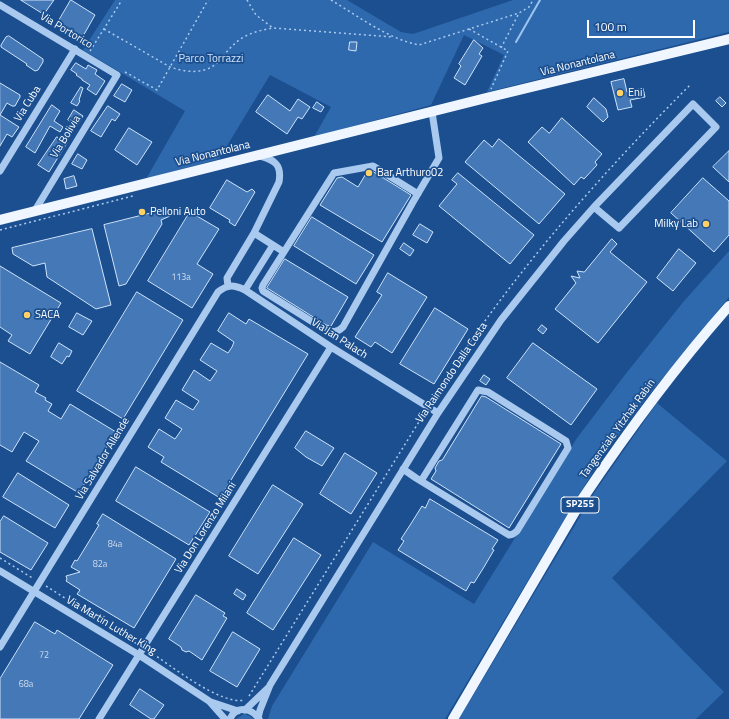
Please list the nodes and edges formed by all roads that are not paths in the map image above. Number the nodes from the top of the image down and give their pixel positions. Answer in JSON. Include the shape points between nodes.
{"nodes":[{"id":1,"x":4,"y":4,"type":"edge"},
{"id":2,"x":729,"y":39,"type":"edge"},
{"id":3,"x":75,"y":49,"type":"junction"},
{"id":4,"x":117,"y":74,"type":"joint"},
{"id":5,"x":432,"y":112,"type":"junction"},
{"id":6,"x":258,"y":156,"type":"junction"},
{"id":7,"x":0,"y":171,"type":"edge"},
{"id":8,"x":418,"y":194,"type":"junction"},
{"id":9,"x":594,"y":207,"type":"junction"},
{"id":10,"x":34,"y":212,"type":"junction"},
{"id":11,"x":0,"y":220,"type":"edge"},
{"id":12,"x":254,"y":233,"type":"junction"},
{"id":13,"x":273,"y":245,"type":"junction"},
{"id":14,"x":284,"y":252,"type":"junction"},
{"id":15,"x":228,"y":286,"type":"junction"},
{"id":16,"x":245,"y":290,"type":"junction"},
{"id":17,"x":729,"y":306,"type":"edge"},
{"id":18,"x":331,"y":347,"type":"junction"},
{"id":19,"x":438,"y":413,"type":"junction"},
{"id":20,"x":403,"y":469,"type":"junction"},
{"id":21,"x":421,"y":481,"type":"junction"},
{"id":22,"x":0,"y":571,"type":"edge"},
{"id":23,"x":34,"y":592,"type":"junction"},
{"id":24,"x":0,"y":647,"type":"edge"},
{"id":25,"x":139,"y":655,"type":"junction"},
{"id":26,"x":270,"y":685,"type":"junction"},
{"id":27,"x":209,"y":701,"type":"junction"},
{"id":28,"x":241,"y":710,"type":"junction"},
{"id":29,"x":259,"y":718,"type":"edge"},
{"id":30,"x":99,"y":719,"type":"edge"},
{"id":31,"x":225,"y":719,"type":"edge"},
{"id":32,"x":230,"y":719,"type":"edge"},
{"id":33,"x":453,"y":719,"type":"edge"}],
"edges":[{"from":1,"to":3,"type":"street","name":"Via Portorico"},
{"from":2,"to":5,"type":"main road","name":"Via Nonantolana"},
{"from":3,"to":4,"type":"street","name":"Via Portorico"},
{"from":3,"to":7,"type":"street","name":"Via Cuba"},
{"from":4,"to":10,"type":"street","name":"Via Bolivia"},
{"from":5,"to":6,"type":"main road","name":"Via Nonantolana"},
{"from":5,"to":8,"type":"street","via":[[439,158]]},
{"from":6,"to":10,"type":"main road","name":"Via Nonantolana"},
{"from":6,"to":12,"type":"street","via":[[270,158],[281,173],[280,182]]},
{"from":8,"to":14,"type":"street","via":[[373,166],[334,173]]},
{"from":8,"to":14,"type":"street","via":[[347,322],[339,331],[324,329],[263,291],[263,285]]},
{"from":9,"to":9,"type":"street","name":"Via Raimondo Dalla Costa","via":[[693,104],[716,127],[619,228]]},
{"from":9,"to":19,"type":"street","name":"Via Raimondo Dalla Costa","via":[[502,320]]},
{"from":10,"to":11,"type":"main road","name":"Via Nonantolana"},
{"from":12,"to":13,"type":"street"},
{"from":12,"to":15,"type":"street","via":[[226,278]]},
{"from":13,"to":14,"type":"street"},
{"from":13,"to":16,"type":"street"},
{"from":15,"to":16,"type":"street","name":"Via Jan Palach","via":[[237,286]]},
{"from":15,"to":23,"type":"street","name":"Via Salvador Allende","via":[[218,292]]},
{"from":16,"to":18,"type":"street","name":"Via Jan Palach"},
{"from":17,"to":33,"type":"main road","name":"Tangenziale Yitzhak Rabin","number":"SP255","via":[[650,402],[605,465]]},
{"from":18,"to":19,"type":"street","name":"Via Jan Palach"},
{"from":18,"to":25,"type":"street","name":"Via Don Lorenzo Milani"},
{"from":19,"to":20,"type":"street","name":"Via Raimondo Dalla Costa"},
{"from":20,"to":21,"type":"street"},
{"from":20,"to":26,"type":"street","name":"Via Raimondo Dalla Costa"},
{"from":21,"to":21,"type":"street","via":[[509,535],[518,530],[568,445],[566,441],[488,392],[478,390]]},
{"from":22,"to":23,"type":"street","name":"Via Martin Luther King"},
{"from":23,"to":24,"type":"street","name":"Via Salvador Allende"},
{"from":23,"to":25,"type":"street","name":"Via Martin Luther King"},
{"from":25,"to":27,"type":"street","name":"Via Martin Luther King"},
{"from":25,"to":30,"type":"street","name":"Via Don Lorenzo Milani"},
{"from":26,"to":28,"type":"street"},
{"from":26,"to":29,"type":"street"},
{"from":27,"to":28,"type":"street"},
{"from":27,"to":31,"type":"street"},
{"from":28,"to":29,"type":"street","via":[[249,710]]},
{"from":28,"to":32,"type":"street"}]}
